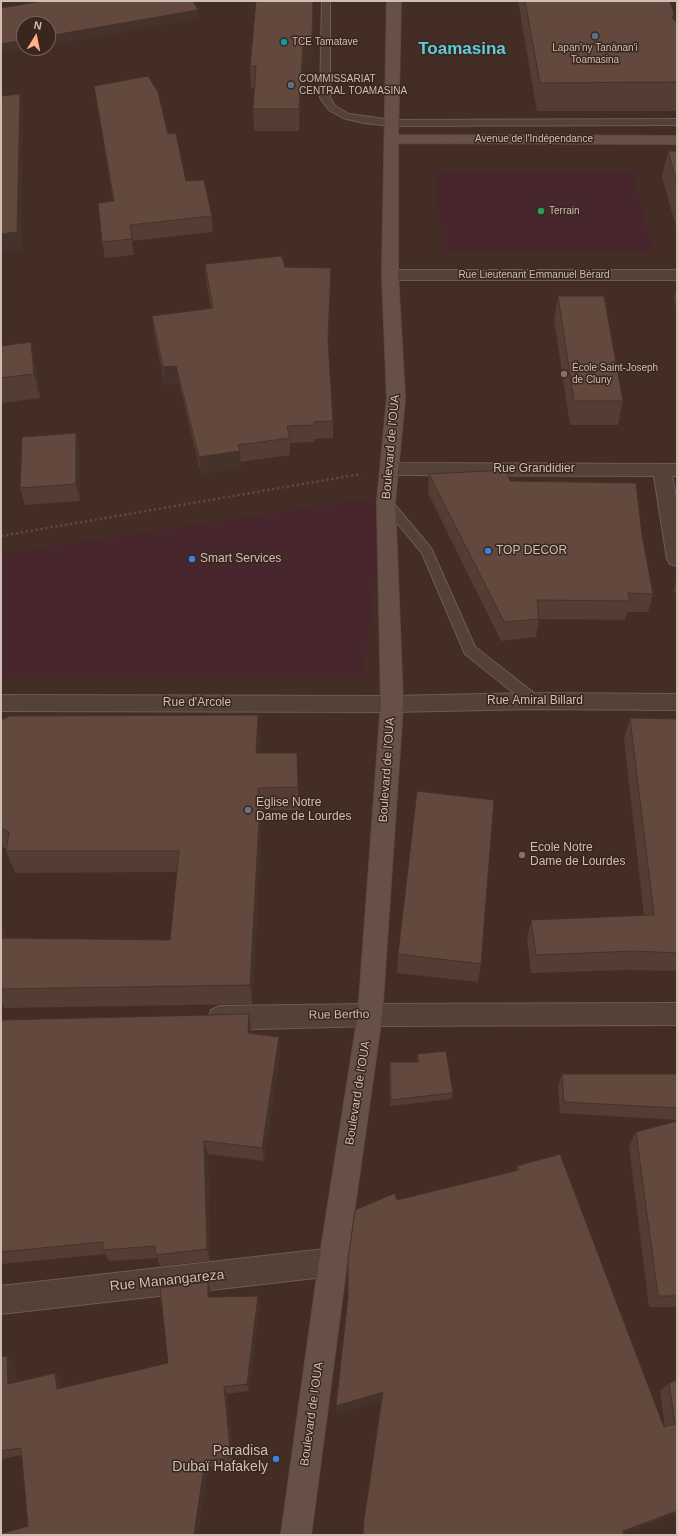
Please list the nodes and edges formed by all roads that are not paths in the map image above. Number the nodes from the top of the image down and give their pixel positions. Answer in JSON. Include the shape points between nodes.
{"nodes":[{"id":1,"x":326,"y":1,"type":"edge"},
{"id":2,"x":394,"y":1,"type":"edge"},
{"id":3,"x":677,"y":122,"type":"edge"},
{"id":4,"x":392,"y":123,"type":"junction"},
{"id":5,"x":390,"y":139,"type":"junction"},
{"id":6,"x":677,"y":140,"type":"edge"},
{"id":7,"x":390,"y":275,"type":"junction"},
{"id":8,"x":677,"y":275,"type":"edge"},
{"id":9,"x":390,"y":468,"type":"junction"},
{"id":10,"x":670,"y":470,"type":"edge"},
{"id":11,"x":386,"y":502,"type":"junction"},
{"id":12,"x":677,"y":559,"type":"edge"},
{"id":13,"x":534,"y":701,"type":"junction"},
{"id":14,"x":677,"y":702,"type":"edge"},
{"id":15,"x":1,"y":703,"type":"edge"},
{"id":16,"x":392,"y":704,"type":"junction"},
{"id":17,"x":677,"y":1014,"type":"edge"},
{"id":18,"x":370,"y":1015,"type":"junction"},
{"id":19,"x":197,"y":1018,"type":"edge"},
{"id":20,"x":333,"y":1262,"type":"junction"},
{"id":21,"x":1,"y":1300,"type":"edge"},
{"id":22,"x":296,"y":1535,"type":"edge"}],
"edges":[{"from":1,"to":4,"type":"lane","via":[[325,98],[332,108],[346,116]]},
{"from":2,"to":4,"type":"main road","name":"Boulevard de l'OUA"},
{"from":3,"to":4,"type":"lane"},
{"from":4,"to":5,"type":"main road","name":"Boulevard de l'OUA"},
{"from":5,"to":6,"type":"main road","name":"Avenue de l'Indépendance"},
{"from":5,"to":7,"type":"main road","name":"Boulevard de l'OUA"},
{"from":7,"to":8,"type":"street","name":"Rue Lieutenant Emmanuel Bérard"},
{"from":7,"to":9,"type":"main road","name":"Boulevard de l'OUA","via":[[396,398]]},
{"from":9,"to":10,"type":"street","name":"Rue Grandidier"},
{"from":9,"to":11,"type":"main road","name":"Boulevard de l'OUA"},
{"from":10,"to":12,"type":"street"},
{"from":11,"to":13,"type":"lane","via":[[427,552],[470,650]]},
{"from":11,"to":16,"type":"main road","name":"Boulevard de l'OUA"},
{"from":13,"to":14,"type":"street","name":"Rue Amiral Billard"},
{"from":13,"to":16,"type":"street","name":"Rue Amiral Billard"},
{"from":15,"to":16,"type":"street","name":"Rue d'Arcole"},
{"from":16,"to":18,"type":"main road","name":"Boulevard de l'OUA"},
{"from":17,"to":18,"type":"street","name":"Rue Bertho"},
{"from":18,"to":19,"type":"street","name":"Rue Bertho"},
{"from":18,"to":20,"type":"main road","name":"Boulevard de l'OUA"},
{"from":20,"to":21,"type":"street","name":"Rue Manangareza"},
{"from":20,"to":22,"type":"main road","name":"Boulevard de l'OUA"}]}
